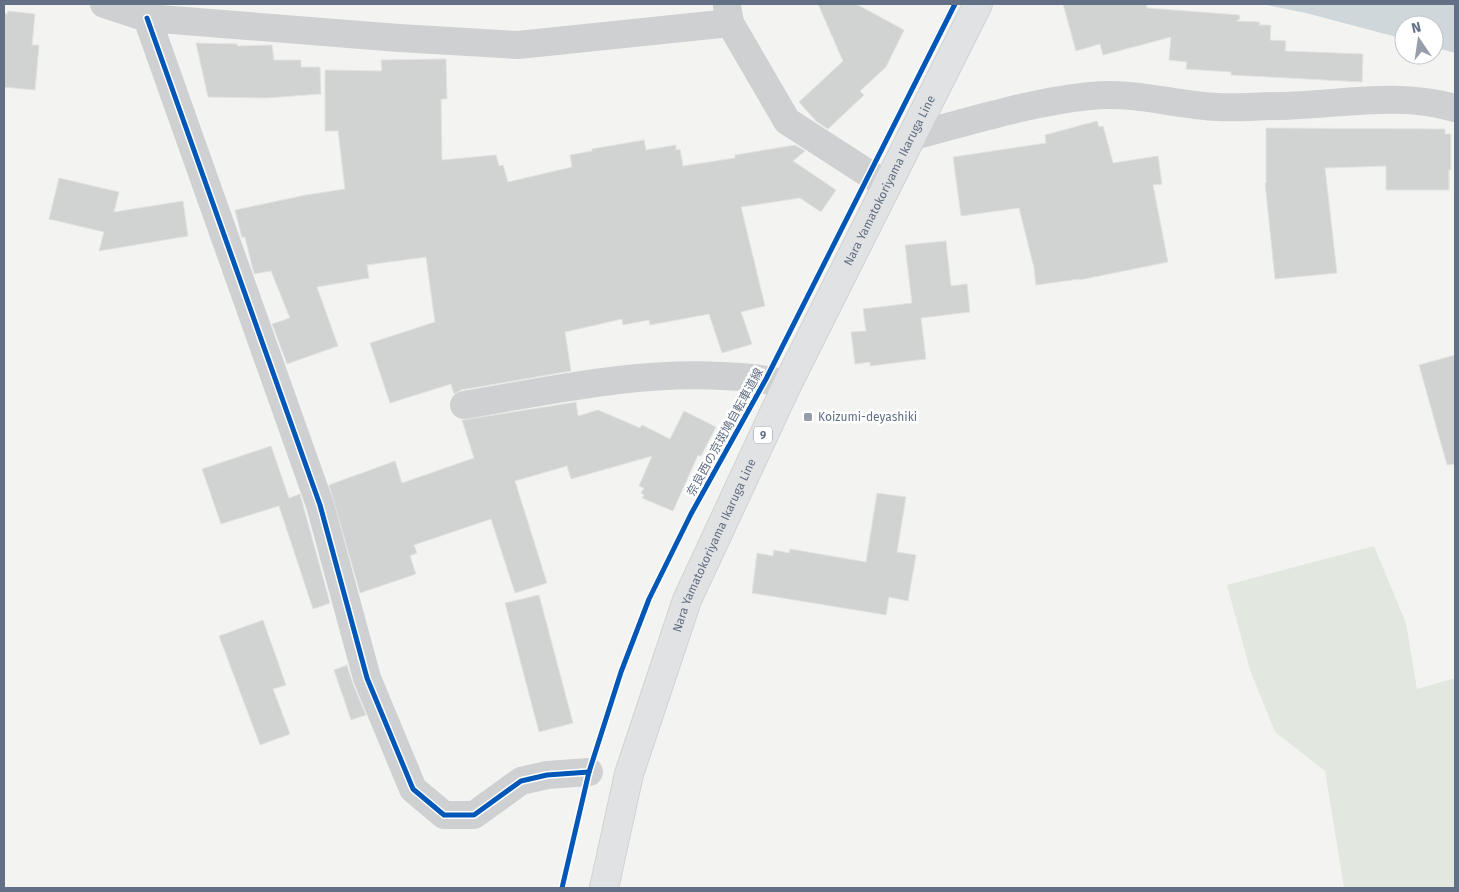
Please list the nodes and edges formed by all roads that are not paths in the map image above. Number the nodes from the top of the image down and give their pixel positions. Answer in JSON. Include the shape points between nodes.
{"nodes":[{"id":1,"x":104,"y":4,"type":"edge"},
{"id":2,"x":978,"y":4,"type":"edge"},
{"id":3,"x":196,"y":12,"type":"edge"},
{"id":4,"x":728,"y":13,"type":"edge"},
{"id":5,"x":147,"y":18,"type":"junction"},
{"id":6,"x":1455,"y":108,"type":"edge"},
{"id":7,"x":910,"y":137,"type":"junction"},
{"id":8,"x":886,"y":185,"type":"junction"},
{"id":9,"x":786,"y":385,"type":"junction"},
{"id":10,"x":464,"y":405,"type":"dead end"},
{"id":11,"x":589,"y":772,"type":"dead end"},
{"id":12,"x":604,"y":888,"type":"edge"}],
"edges":[{"from":1,"to":5,"type":"street"},
{"from":2,"to":7,"type":"main road","name":"Nara Yamatokoriyama Ikaruga Line","number":"9"},
{"from":3,"to":4,"type":"street","via":[[399,38],[518,45]]},
{"from":3,"to":5,"type":"street"},
{"from":4,"to":8,"type":"street","via":[[787,121]]},
{"from":5,"to":11,"type":"street","via":[[320,505],[367,678],[413,789],[444,815],[474,815],[522,781]]},
{"from":6,"to":7,"type":"street","via":[[1422,101],[1387,99],[1218,107],[1126,95],[1091,95],[1047,102]]},
{"from":7,"to":8,"type":"main road","name":"Nara Yamatokoriyama Ikaruga Line","number":"9"},
{"from":8,"to":9,"type":"main road","name":"Nara Yamatokoriyama Ikaruga Line","number":"9"},
{"from":9,"to":10,"type":"street","via":[[766,379],[691,374],[607,381]]},
{"from":9,"to":12,"type":"main road","name":"Nara Yamatokoriyama Ikaruga Line","number":"9","via":[[687,600],[629,774]]}]}
